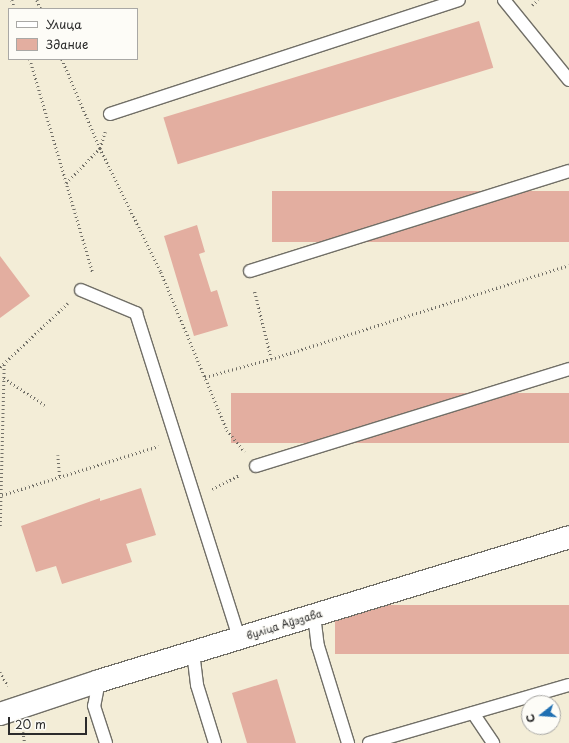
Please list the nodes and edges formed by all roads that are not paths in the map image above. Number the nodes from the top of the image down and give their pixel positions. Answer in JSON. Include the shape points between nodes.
{"nodes":[{"id":1,"x":459,"y":0,"type":"edge"},
{"id":2,"x":504,"y":0,"type":"edge"},
{"id":3,"x":569,"y":80,"type":"edge"},
{"id":4,"x":110,"y":114,"type":"road end"},
{"id":5,"x":569,"y":172,"type":"edge"},
{"id":6,"x":250,"y":271,"type":"road end"},
{"id":7,"x":81,"y":290,"type":"road end"},
{"id":8,"x":569,"y":369,"type":"edge"},
{"id":9,"x":256,"y":466,"type":"road end"},
{"id":10,"x":569,"y":537,"type":"edge"},
{"id":11,"x":314,"y":615,"type":"junction"},
{"id":12,"x":239,"y":638,"type":"junction"},
{"id":13,"x":193,"y":652,"type":"junction"},
{"id":14,"x":99,"y":681,"type":"junction"},
{"id":15,"x":569,"y":685,"type":"edge"},
{"id":16,"x":473,"y":713,"type":"junction"},
{"id":17,"x":0,"y":714,"type":"edge"},
{"id":18,"x":106,"y":743,"type":"edge"},
{"id":19,"x":215,"y":743,"type":"edge"},
{"id":20,"x":348,"y":743,"type":"edge"},
{"id":21,"x":369,"y":743,"type":"edge"},
{"id":22,"x":493,"y":743,"type":"edge"}],
"edges":[{"from":1,"to":4,"type":"lane"},
{"from":2,"to":3,"type":"lane"},
{"from":5,"to":6,"type":"lane"},
{"from":7,"to":12,"type":"lane","via":[[136,313]]},
{"from":8,"to":9,"type":"lane"},
{"from":10,"to":11,"type":"street","name":"вуліца Аўэзава"},
{"from":11,"to":12,"type":"street","name":"вуліца Аўэзава"},
{"from":11,"to":20,"type":"lane","via":[[318,646]]},
{"from":12,"to":13,"type":"street","name":"вуліца Аўэзава"},
{"from":13,"to":14,"type":"street","name":"вуліца Аўэзава"},
{"from":13,"to":19,"type":"lane","via":[[197,685]]},
{"from":14,"to":17,"type":"street","name":"вуліца Аўэзава"},
{"from":14,"to":18,"type":"lane","via":[[94,706]]},
{"from":15,"to":16,"type":"lane"},
{"from":16,"to":21,"type":"lane"},
{"from":16,"to":22,"type":"lane"}]}
